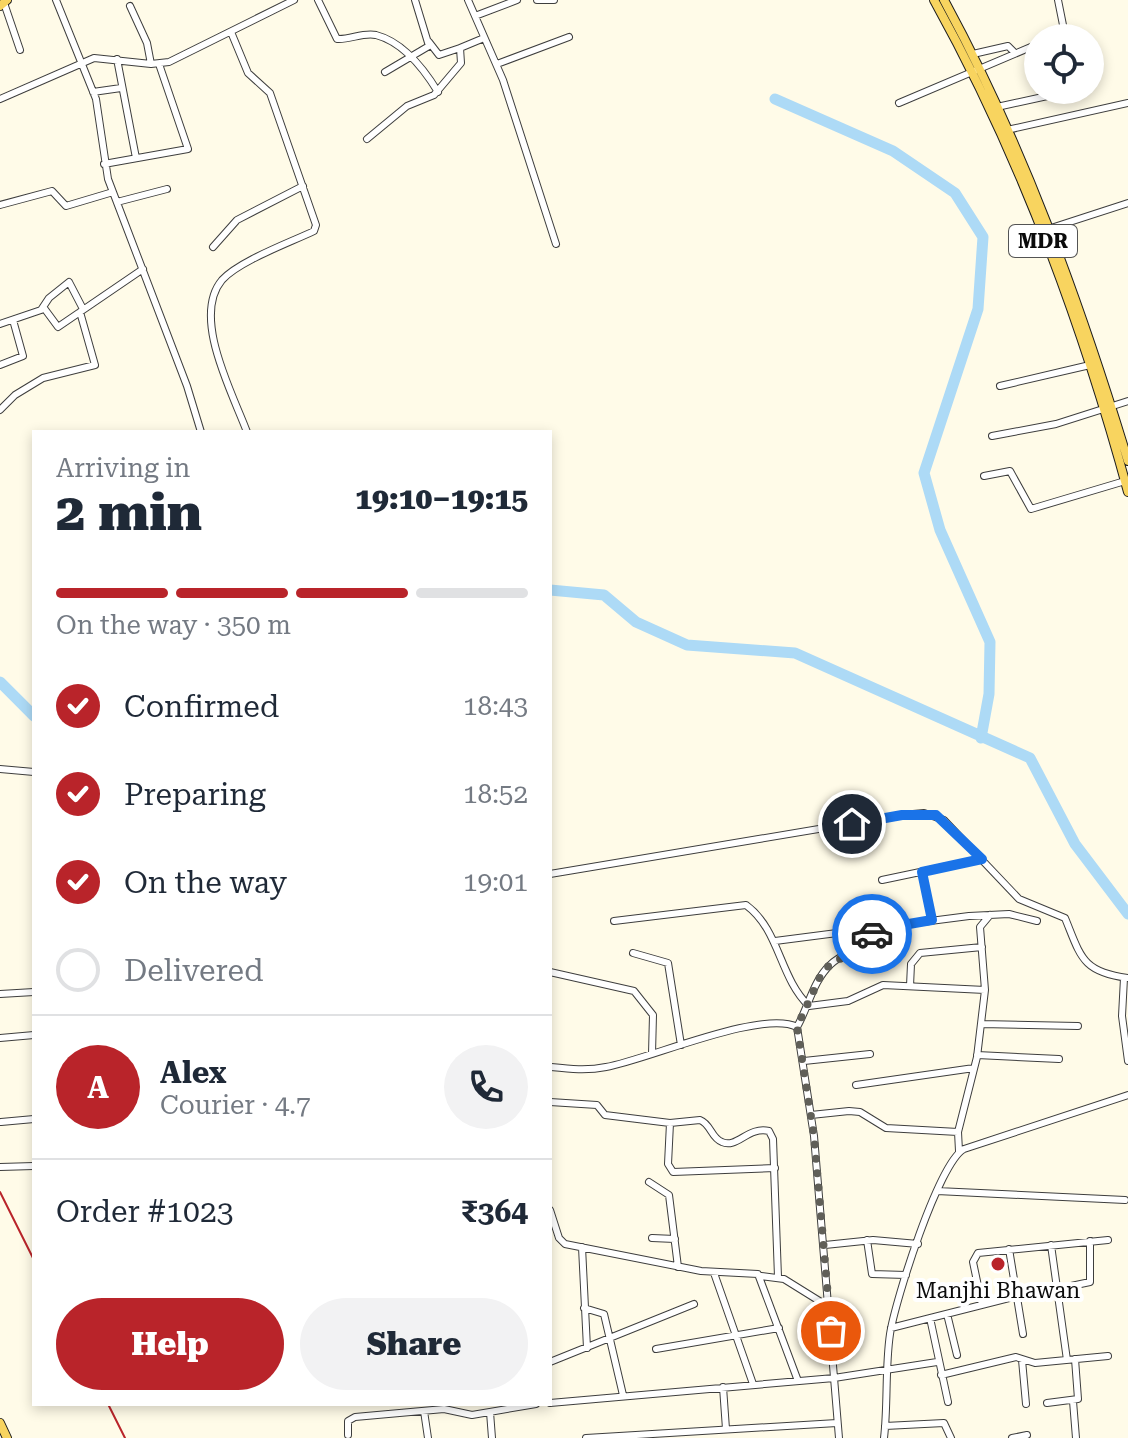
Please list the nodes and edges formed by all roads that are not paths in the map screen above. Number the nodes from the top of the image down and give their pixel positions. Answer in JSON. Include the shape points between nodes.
{"nodes":[{"id":1,"x":273,"y":0,"type":"edge"},
{"id":2,"x":294,"y":0,"type":"edge"},
{"id":3,"x":318,"y":0,"type":"edge"},
{"id":4,"x":415,"y":0,"type":"edge"},
{"id":5,"x":468,"y":0,"type":"edge"},
{"id":6,"x":517,"y":0,"type":"edge"},
{"id":7,"x":537,"y":0,"type":"edge"},
{"id":8,"x":554,"y":0,"type":"edge"},
{"id":9,"x":934,"y":0,"type":"edge"},
{"id":10,"x":944,"y":0,"type":"edge"},
{"id":11,"x":1058,"y":0,"type":"edge"},
{"id":12,"x":59,"y":1,"type":"edge"},
{"id":13,"x":4,"y":3,"type":"edge"},
{"id":14,"x":130,"y":6,"type":"dead end"},
{"id":15,"x":276,"y":9,"type":"junction"},
{"id":16,"x":475,"y":16,"type":"junction"},
{"id":17,"x":1063,"y":24,"type":"edge"},
{"id":18,"x":231,"y":32,"type":"junction"},
{"id":19,"x":569,"y":37,"type":"dead end"},
{"id":20,"x":484,"y":38,"type":"junction"},
{"id":21,"x":429,"y":42,"type":"junction"},
{"id":22,"x":460,"y":48,"type":"junction"},
{"id":23,"x":1024,"y":49,"type":"edge"},
{"id":24,"x":20,"y":50,"type":"dead end"},
{"id":25,"x":1015,"y":53,"type":"junction"},
{"id":26,"x":973,"y":54,"type":"junction"},
{"id":27,"x":411,"y":57,"type":"junction"},
{"id":28,"x":117,"y":59,"type":"junction"},
{"id":29,"x":81,"y":63,"type":"junction"},
{"id":30,"x":155,"y":64,"type":"junction"},
{"id":31,"x":497,"y":64,"type":"junction"},
{"id":32,"x":976,"y":68,"type":"junction"},
{"id":33,"x":385,"y":72,"type":"dead end"},
{"id":34,"x":121,"y":88,"type":"junction"},
{"id":35,"x":93,"y":92,"type":"junction"},
{"id":36,"x":438,"y":92,"type":"junction"},
{"id":37,"x":0,"y":99,"type":"edge"},
{"id":38,"x":1024,"y":101,"type":"edge"},
{"id":39,"x":899,"y":103,"type":"dead end"},
{"id":40,"x":1128,"y":103,"type":"edge"},
{"id":41,"x":997,"y":107,"type":"junction"},
{"id":42,"x":1007,"y":130,"type":"junction"},
{"id":43,"x":367,"y":139,"type":"dead end"},
{"id":44,"x":136,"y":158,"type":"junction"},
{"id":45,"x":104,"y":164,"type":"junction"},
{"id":46,"x":303,"y":186,"type":"junction"},
{"id":47,"x":167,"y":189,"type":"dead end"},
{"id":48,"x":113,"y":192,"type":"junction"},
{"id":49,"x":117,"y":202,"type":"junction"},
{"id":50,"x":1128,"y":203,"type":"edge"},
{"id":51,"x":0,"y":205,"type":"edge"},
{"id":52,"x":1048,"y":229,"type":"junction"},
{"id":53,"x":556,"y":244,"type":"dead end"},
{"id":54,"x":213,"y":247,"type":"dead end"},
{"id":55,"x":143,"y":269,"type":"junction"},
{"id":56,"x":44,"y":308,"type":"junction"},
{"id":57,"x":81,"y":311,"type":"junction"},
{"id":58,"x":13,"y":320,"type":"junction"},
{"id":59,"x":0,"y":324,"type":"edge"},
{"id":60,"x":0,"y":365,"type":"edge"},
{"id":61,"x":1090,"y":365,"type":"junction"},
{"id":62,"x":1000,"y":386,"type":"dead end"},
{"id":63,"x":1128,"y":401,"type":"edge"},
{"id":64,"x":1107,"y":406,"type":"junction"},
{"id":65,"x":0,"y":410,"type":"edge"},
{"id":66,"x":200,"y":430,"type":"edge"},
{"id":67,"x":246,"y":430,"type":"edge"},
{"id":68,"x":992,"y":436,"type":"dead end"},
{"id":69,"x":1128,"y":459,"type":"edge"},
{"id":70,"x":984,"y":476,"type":"dead end"},
{"id":71,"x":1125,"y":481,"type":"junction"},
{"id":72,"x":1128,"y":492,"type":"edge"},
{"id":73,"x":0,"y":769,"type":"edge"},
{"id":74,"x":32,"y":772,"type":"edge"},
{"id":75,"x":982,"y":859,"type":"junction"},
{"id":76,"x":922,"y":872,"type":"junction"},
{"id":77,"x":552,"y":874,"type":"edge"},
{"id":78,"x":882,"y":880,"type":"dead end"},
{"id":79,"x":1022,"y":901,"type":"junction"},
{"id":80,"x":1007,"y":914,"type":"junction"},
{"id":81,"x":990,"y":915,"type":"junction"},
{"id":82,"x":932,"y":920,"type":"junction"},
{"id":83,"x":614,"y":921,"type":"dead end"},
{"id":84,"x":1037,"y":921,"type":"dead end"},
{"id":85,"x":874,"y":930,"type":"junction"},
{"id":86,"x":775,"y":941,"type":"junction"},
{"id":87,"x":982,"y":947,"type":"junction"},
{"id":88,"x":633,"y":953,"type":"dead end"},
{"id":89,"x":552,"y":972,"type":"edge"},
{"id":90,"x":1126,"y":978,"type":"edge"},
{"id":91,"x":910,"y":986,"type":"junction"},
{"id":92,"x":985,"y":990,"type":"junction"},
{"id":93,"x":32,"y":992,"type":"edge"},
{"id":94,"x":0,"y":994,"type":"edge"},
{"id":95,"x":809,"y":1006,"type":"junction"},
{"id":96,"x":981,"y":1024,"type":"junction"},
{"id":97,"x":1078,"y":1026,"type":"dead end"},
{"id":98,"x":797,"y":1027,"type":"junction"},
{"id":99,"x":32,"y":1035,"type":"edge"},
{"id":100,"x":0,"y":1038,"type":"edge"},
{"id":101,"x":681,"y":1045,"type":"junction"},
{"id":102,"x":652,"y":1054,"type":"junction"},
{"id":103,"x":870,"y":1054,"type":"dead end"},
{"id":104,"x":977,"y":1055,"type":"junction"},
{"id":105,"x":1059,"y":1059,"type":"dead end"},
{"id":106,"x":804,"y":1061,"type":"junction"},
{"id":107,"x":1128,"y":1061,"type":"edge"},
{"id":108,"x":552,"y":1067,"type":"edge"},
{"id":109,"x":974,"y":1068,"type":"junction"},
{"id":110,"x":856,"y":1085,"type":"dead end"},
{"id":111,"x":1128,"y":1095,"type":"edge"},
{"id":112,"x":552,"y":1102,"type":"edge"},
{"id":113,"x":811,"y":1115,"type":"junction"},
{"id":114,"x":32,"y":1119,"type":"edge"},
{"id":115,"x":1,"y":1122,"type":"edge"},
{"id":116,"x":670,"y":1123,"type":"junction"},
{"id":117,"x":958,"y":1132,"type":"junction"},
{"id":118,"x":959,"y":1151,"type":"junction"},
{"id":119,"x":32,"y":1166,"type":"edge"},
{"id":120,"x":0,"y":1167,"type":"edge"},
{"id":121,"x":775,"y":1168,"type":"junction"},
{"id":122,"x":649,"y":1182,"type":"dead end"},
{"id":123,"x":937,"y":1191,"type":"junction"},
{"id":124,"x":1125,"y":1200,"type":"dead end"},
{"id":125,"x":552,"y":1216,"type":"edge"},
{"id":126,"x":558,"y":1235,"type":"junction"},
{"id":127,"x":552,"y":1236,"type":"edge"},
{"id":128,"x":652,"y":1238,"type":"dead end"},
{"id":129,"x":675,"y":1239,"type":"junction"},
{"id":130,"x":867,"y":1240,"type":"junction"},
{"id":131,"x":1108,"y":1240,"type":"dead end"},
{"id":132,"x":1090,"y":1241,"type":"junction"},
{"id":133,"x":918,"y":1244,"type":"junction"},
{"id":134,"x":825,"y":1245,"type":"junction"},
{"id":135,"x":1051,"y":1245,"type":"junction"},
{"id":136,"x":582,"y":1247,"type":"junction"},
{"id":137,"x":1009,"y":1249,"type":"junction"},
{"id":138,"x":678,"y":1267,"type":"junction"},
{"id":139,"x":714,"y":1273,"type":"junction"},
{"id":140,"x":906,"y":1275,"type":"junction"},
{"id":141,"x":761,"y":1276,"type":"junction"},
{"id":142,"x":778,"y":1277,"type":"junction"},
{"id":143,"x":1057,"y":1289,"type":"junction"},
{"id":144,"x":1017,"y":1296,"type":"junction"},
{"id":145,"x":694,"y":1304,"type":"dead end"},
{"id":146,"x":982,"y":1305,"type":"junction"},
{"id":147,"x":829,"y":1307,"type":"junction"},
{"id":148,"x":584,"y":1308,"type":"junction"},
{"id":149,"x":947,"y":1314,"type":"junction"},
{"id":150,"x":930,"y":1318,"type":"junction"},
{"id":151,"x":779,"y":1328,"type":"junction"},
{"id":152,"x":891,"y":1328,"type":"junction"},
{"id":153,"x":1023,"y":1334,"type":"dead end"},
{"id":154,"x":735,"y":1335,"type":"junction"},
{"id":155,"x":610,"y":1339,"type":"junction"},
{"id":156,"x":587,"y":1348,"type":"junction"},
{"id":157,"x":656,"y":1349,"type":"dead end"},
{"id":158,"x":957,"y":1355,"type":"dead end"},
{"id":159,"x":1108,"y":1356,"type":"dead end"},
{"id":160,"x":1022,"y":1359,"type":"junction"},
{"id":161,"x":1071,"y":1359,"type":"junction"},
{"id":162,"x":552,"y":1361,"type":"edge"},
{"id":163,"x":937,"y":1362,"type":"junction"},
{"id":164,"x":887,"y":1371,"type":"junction"},
{"id":165,"x":941,"y":1375,"type":"junction"},
{"id":166,"x":834,"y":1378,"type":"junction"},
{"id":167,"x":798,"y":1381,"type":"junction"},
{"id":168,"x":753,"y":1384,"type":"junction"},
{"id":169,"x":723,"y":1387,"type":"junction"},
{"id":170,"x":623,"y":1395,"type":"junction"},
{"id":171,"x":1073,"y":1401,"type":"junction"},
{"id":172,"x":948,"y":1402,"type":"dead end"},
{"id":173,"x":552,"y":1403,"type":"edge"},
{"id":174,"x":1047,"y":1403,"type":"dead end"},
{"id":175,"x":1026,"y":1404,"type":"dead end"},
{"id":176,"x":512,"y":1406,"type":"edge"},
{"id":177,"x":449,"y":1407,"type":"edge"},
{"id":178,"x":424,"y":1411,"type":"junction"},
{"id":179,"x":490,"y":1412,"type":"junction"},
{"id":180,"x":0,"y":1423,"type":"edge"},
{"id":181,"x":837,"y":1423,"type":"junction"},
{"id":182,"x":885,"y":1426,"type":"junction"},
{"id":183,"x":726,"y":1429,"type":"junction"},
{"id":184,"x":348,"y":1435,"type":"dead end"},
{"id":185,"x":691,"y":1435,"type":"edge"},
{"id":186,"x":1027,"y":1435,"type":"dead end"},
{"id":187,"x":7,"y":1438,"type":"edge"},
{"id":188,"x":428,"y":1438,"type":"edge"},
{"id":189,"x":492,"y":1438,"type":"edge"},
{"id":190,"x":586,"y":1438,"type":"edge"},
{"id":191,"x":839,"y":1438,"type":"edge"},
{"id":192,"x":884,"y":1438,"type":"edge"},
{"id":193,"x":951,"y":1438,"type":"edge"},
{"id":194,"x":1012,"y":1438,"type":"edge"},
{"id":195,"x":1076,"y":1438,"type":"edge"}],
"edges":[{"from":1,"to":15,"type":"street"},
{"from":2,"to":15,"type":"street"},
{"from":3,"to":27,"type":"street","via":[[337,39],[375,35]]},
{"from":4,"to":21,"type":"street"},
{"from":5,"to":16,"type":"street"},
{"from":6,"to":16,"type":"street"},
{"from":7,"to":8,"type":"street"},
{"from":9,"to":32,"type":"main road","number":"MDR"},
{"from":10,"to":26,"type":"main road","number":"MDR"},
{"from":11,"to":17,"type":"street"},
{"from":12,"to":29,"type":"street"},
{"from":13,"to":24,"type":"street"},
{"from":14,"to":30,"type":"street"},
{"from":15,"to":18,"type":"street"},
{"from":16,"to":20,"type":"street"},
{"from":18,"to":30,"type":"street","via":[[195,52]]},
{"from":18,"to":46,"type":"street","via":[[248,73],[270,93]]},
{"from":19,"to":31,"type":"street"},
{"from":20,"to":22,"type":"street"},
{"from":20,"to":31,"type":"street"},
{"from":21,"to":22,"type":"street","via":[[439,55]]},
{"from":21,"to":27,"type":"street"},
{"from":22,"to":36,"type":"street","via":[[461,63]]},
{"from":23,"to":25,"type":"street"},
{"from":25,"to":26,"type":"street","via":[[1008,46]]},
{"from":25,"to":32,"type":"street"},
{"from":26,"to":32,"type":"main road","number":"MDR"},
{"from":27,"to":33,"type":"street"},
{"from":27,"to":36,"type":"street"},
{"from":28,"to":29,"type":"street"},
{"from":28,"to":30,"type":"street"},
{"from":28,"to":34,"type":"street"},
{"from":29,"to":35,"type":"street"},
{"from":29,"to":37,"type":"street"},
{"from":30,"to":44,"type":"street","via":[[188,149]]},
{"from":31,"to":53,"type":"street"},
{"from":32,"to":39,"type":"street"},
{"from":32,"to":41,"type":"main road","number":"MDR"},
{"from":32,"to":61,"type":"main road","number":"MDR"},
{"from":34,"to":35,"type":"street"},
{"from":34,"to":44,"type":"street"},
{"from":35,"to":45,"type":"street"},
{"from":36,"to":43,"type":"street","via":[[407,106]]},
{"from":38,"to":41,"type":"street"},
{"from":40,"to":42,"type":"street"},
{"from":41,"to":42,"type":"main road","number":"MDR"},
{"from":42,"to":52,"type":"main road","number":"MDR"},
{"from":44,"to":45,"type":"street"},
{"from":45,"to":48,"type":"street"},
{"from":46,"to":54,"type":"street","via":[[237,220]]},
{"from":46,"to":67,"type":"street","via":[[316,229],[228,275],[211,306],[211,332]]},
{"from":47,"to":49,"type":"street"},
{"from":48,"to":49,"type":"street"},
{"from":48,"to":51,"type":"street","via":[[66,206],[52,191]]},
{"from":49,"to":55,"type":"street"},
{"from":50,"to":52,"type":"street"},
{"from":52,"to":64,"type":"main road","number":"MDR"},
{"from":55,"to":57,"type":"street"},
{"from":55,"to":66,"type":"street"},
{"from":56,"to":57,"type":"street","via":[[55,327]]},
{"from":56,"to":57,"type":"street","via":[[69,282]]},
{"from":56,"to":58,"type":"street"},
{"from":57,"to":65,"type":"street","via":[[95,365],[43,378]]},
{"from":58,"to":59,"type":"street"},
{"from":58,"to":60,"type":"street","via":[[23,356]]},
{"from":61,"to":62,"type":"street"},
{"from":61,"to":64,"type":"main road","number":"MDR"},
{"from":63,"to":64,"type":"street"},
{"from":64,"to":68,"type":"street","via":[[1056,424]]},
{"from":64,"to":69,"type":"main road","number":"MDR"},
{"from":64,"to":71,"type":"main road","number":"MDR"},
{"from":70,"to":71,"type":"street","via":[[1010,471],[1031,509]]},
{"from":71,"to":72,"type":"main road","number":"MDR"},
{"from":73,"to":74,"type":"street"},
{"from":75,"to":76,"type":"street"},
{"from":75,"to":77,"type":"street","via":[[944,820],[924,813]]},
{"from":75,"to":79,"type":"street"},
{"from":76,"to":78,"type":"street"},
{"from":76,"to":82,"type":"street"},
{"from":79,"to":80,"type":"street"},
{"from":79,"to":90,"type":"street","via":[[1065,918],[1084,962],[1099,972]]},
{"from":80,"to":81,"type":"street"},
{"from":80,"to":84,"type":"street"},
{"from":81,"to":82,"type":"street"},
{"from":81,"to":87,"type":"street","via":[[980,927]]},
{"from":82,"to":85,"type":"street"},
{"from":83,"to":86,"type":"street","via":[[740,904],[751,909]]},
{"from":85,"to":86,"type":"street"},
{"from":85,"to":95,"type":"street","via":[[863,947],[830,964]]},
{"from":86,"to":95,"type":"street","via":[[786,977]]},
{"from":87,"to":91,"type":"street","via":[[920,953],[911,964]]},
{"from":87,"to":92,"type":"street"},
{"from":88,"to":101,"type":"street","via":[[668,963]]},
{"from":89,"to":102,"type":"street","via":[[634,991],[653,1015]]},
{"from":90,"to":107,"type":"street","via":[[1122,1016]]},
{"from":91,"to":92,"type":"street"},
{"from":91,"to":95,"type":"street","via":[[883,985],[848,1001]]},
{"from":92,"to":96,"type":"street"},
{"from":93,"to":94,"type":"street"},
{"from":95,"to":98,"type":"street"},
{"from":96,"to":97,"type":"street"},
{"from":96,"to":104,"type":"street"},
{"from":98,"to":101,"type":"street","via":[[783,1022]]},
{"from":98,"to":106,"type":"street"},
{"from":99,"to":100,"type":"street"},
{"from":101,"to":102,"type":"street"},
{"from":102,"to":108,"type":"street","via":[[604,1068]]},
{"from":103,"to":106,"type":"street"},
{"from":104,"to":105,"type":"street"},
{"from":104,"to":109,"type":"street"},
{"from":106,"to":113,"type":"street"},
{"from":109,"to":110,"type":"street"},
{"from":109,"to":117,"type":"street"},
{"from":111,"to":118,"type":"street"},
{"from":112,"to":116,"type":"street","via":[[597,1105],[605,1115]]},
{"from":113,"to":117,"type":"street","via":[[860,1112],[886,1128]]},
{"from":113,"to":134,"type":"street"},
{"from":114,"to":115,"type":"street"},
{"from":116,"to":121,"type":"street","via":[[705,1121],[714,1136],[727,1143],[751,1131],[769,1131]]},
{"from":116,"to":121,"type":"street","via":[[668,1164],[673,1172]]},
{"from":117,"to":118,"type":"street"},
{"from":118,"to":123,"type":"street"},
{"from":119,"to":120,"type":"street"},
{"from":121,"to":142,"type":"street"},
{"from":122,"to":129,"type":"street","via":[[669,1195]]},
{"from":123,"to":124,"type":"street"},
{"from":123,"to":133,"type":"street"},
{"from":125,"to":126,"type":"street"},
{"from":126,"to":127,"type":"street"},
{"from":126,"to":136,"type":"street","via":[[565,1244]]},
{"from":128,"to":129,"type":"street"},
{"from":129,"to":138,"type":"street"},
{"from":130,"to":133,"type":"street"},
{"from":130,"to":134,"type":"street"},
{"from":130,"to":140,"type":"street","via":[[872,1274]]},
{"from":131,"to":132,"type":"street"},
{"from":132,"to":135,"type":"street"},
{"from":132,"to":143,"type":"street","via":[[1090,1282]]},
{"from":133,"to":140,"type":"street"},
{"from":134,"to":147,"type":"street"},
{"from":135,"to":137,"type":"street"},
{"from":135,"to":143,"type":"street"},
{"from":136,"to":138,"type":"street"},
{"from":136,"to":148,"type":"street"},
{"from":137,"to":144,"type":"street"},
{"from":137,"to":146,"type":"street","via":[[973,1257]]},
{"from":138,"to":139,"type":"street"},
{"from":139,"to":141,"type":"street"},
{"from":139,"to":154,"type":"street"},
{"from":140,"to":152,"type":"street"},
{"from":141,"to":142,"type":"street"},
{"from":141,"to":151,"type":"street"},
{"from":142,"to":147,"type":"street"},
{"from":143,"to":161,"type":"street"},
{"from":144,"to":146,"type":"street"},
{"from":144,"to":153,"type":"street"},
{"from":145,"to":155,"type":"street"},
{"from":146,"to":149,"type":"street"},
{"from":147,"to":166,"type":"street"},
{"from":148,"to":155,"type":"street","via":[[606,1316]]},
{"from":148,"to":156,"type":"street"},
{"from":149,"to":150,"type":"street"},
{"from":149,"to":158,"type":"street"},
{"from":150,"to":152,"type":"street"},
{"from":150,"to":163,"type":"street"},
{"from":151,"to":154,"type":"street"},
{"from":151,"to":167,"type":"street"},
{"from":152,"to":164,"type":"street"},
{"from":154,"to":157,"type":"street"},
{"from":154,"to":168,"type":"street"},
{"from":155,"to":156,"type":"street"},
{"from":155,"to":170,"type":"street"},
{"from":156,"to":162,"type":"street"},
{"from":159,"to":161,"type":"street"},
{"from":160,"to":161,"type":"street"},
{"from":160,"to":165,"type":"street"},
{"from":160,"to":175,"type":"street"},
{"from":161,"to":171,"type":"street","via":[[1078,1394]]},
{"from":163,"to":164,"type":"street"},
{"from":163,"to":165,"type":"street"},
{"from":164,"to":166,"type":"street"},
{"from":164,"to":182,"type":"street"},
{"from":165,"to":172,"type":"street"},
{"from":166,"to":167,"type":"street"},
{"from":166,"to":181,"type":"street"},
{"from":167,"to":168,"type":"street"},
{"from":168,"to":169,"type":"street"},
{"from":169,"to":170,"type":"street"},
{"from":169,"to":183,"type":"street"},
{"from":170,"to":173,"type":"street"},
{"from":171,"to":174,"type":"street"},
{"from":171,"to":195,"type":"street"},
{"from":176,"to":179,"type":"street"},
{"from":177,"to":178,"type":"street"},
{"from":177,"to":179,"type":"street","via":[[461,1415]]},
{"from":178,"to":184,"type":"street","via":[[355,1417],[348,1421]]},
{"from":178,"to":188,"type":"street"},
{"from":179,"to":189,"type":"street"},
{"from":180,"to":187,"type":"main road"},
{"from":181,"to":183,"type":"street"},
{"from":181,"to":191,"type":"street"},
{"from":182,"to":192,"type":"street"},
{"from":182,"to":193,"type":"street","via":[[944,1423]]},
{"from":183,"to":185,"type":"street"},
{"from":185,"to":190,"type":"street"},
{"from":186,"to":194,"type":"street"}]}
